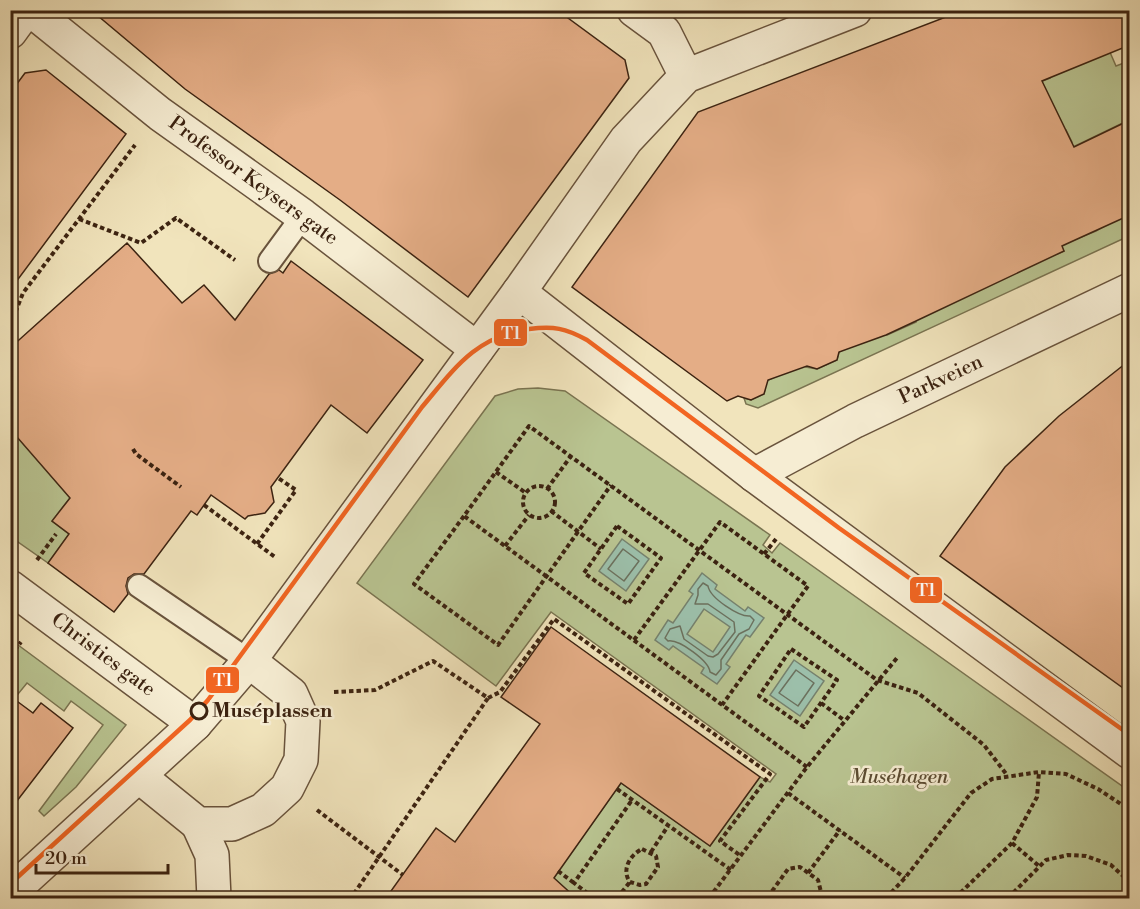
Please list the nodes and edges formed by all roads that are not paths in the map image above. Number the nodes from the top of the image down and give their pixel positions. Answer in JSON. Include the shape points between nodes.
{"nodes":[{"id":1,"x":634,"y":10,"type":"edge"},
{"id":2,"x":855,"y":10,"type":"edge"},
{"id":3,"x":20,"y":16,"type":"edge"},
{"id":4,"x":686,"y":76,"type":"junction"},
{"id":5,"x":303,"y":216,"type":"junction"},
{"id":6,"x":270,"y":261,"type":"dead end"},
{"id":7,"x":1130,"y":291,"type":"edge"},
{"id":8,"x":519,"y":292,"type":"junction"},
{"id":9,"x":477,"y":349,"type":"junction"},
{"id":10,"x":754,"y":475,"type":"junction"},
{"id":11,"x":139,"y":586,"type":"dead end"},
{"id":12,"x":10,"y":587,"type":"edge"},
{"id":13,"x":249,"y":661,"type":"junction"},
{"id":14,"x":195,"y":724,"type":"junction"},
{"id":15,"x":1130,"y":752,"type":"edge"},
{"id":16,"x":140,"y":777,"type":"junction"},
{"id":17,"x":198,"y":824,"type":"junction"},
{"id":18,"x":10,"y":893,"type":"edge"},
{"id":19,"x":214,"y":898,"type":"edge"}],
"edges":[{"from":1,"to":4,"type":"street","via":[[664,32]]},
{"from":2,"to":4,"type":"street"},
{"from":3,"to":5,"type":"street","name":"Professor Keysers gate"},
{"from":4,"to":8,"type":"street","via":[[626,140]]},
{"from":5,"to":6,"type":"lane"},
{"from":5,"to":9,"type":"street","name":"Professor Keysers gate"},
{"from":7,"to":10,"type":"street","name":"Parkveien","via":[[855,421]]},
{"from":8,"to":9,"type":"street"},
{"from":8,"to":10,"type":"street"},
{"from":9,"to":13,"type":"street"},
{"from":10,"to":15,"type":"street"},
{"from":11,"to":13,"type":"lane"},
{"from":12,"to":14,"type":"street","name":"Christies gate"},
{"from":13,"to":14,"type":"street"},
{"from":13,"to":17,"type":"street","via":[[291,694],[303,721],[301,760],[287,788],[263,810],[232,824]]},
{"from":14,"to":16,"type":"street"},
{"from":16,"to":17,"type":"street"},
{"from":16,"to":18,"type":"street"},
{"from":17,"to":19,"type":"street","via":[[212,855]]}]}
